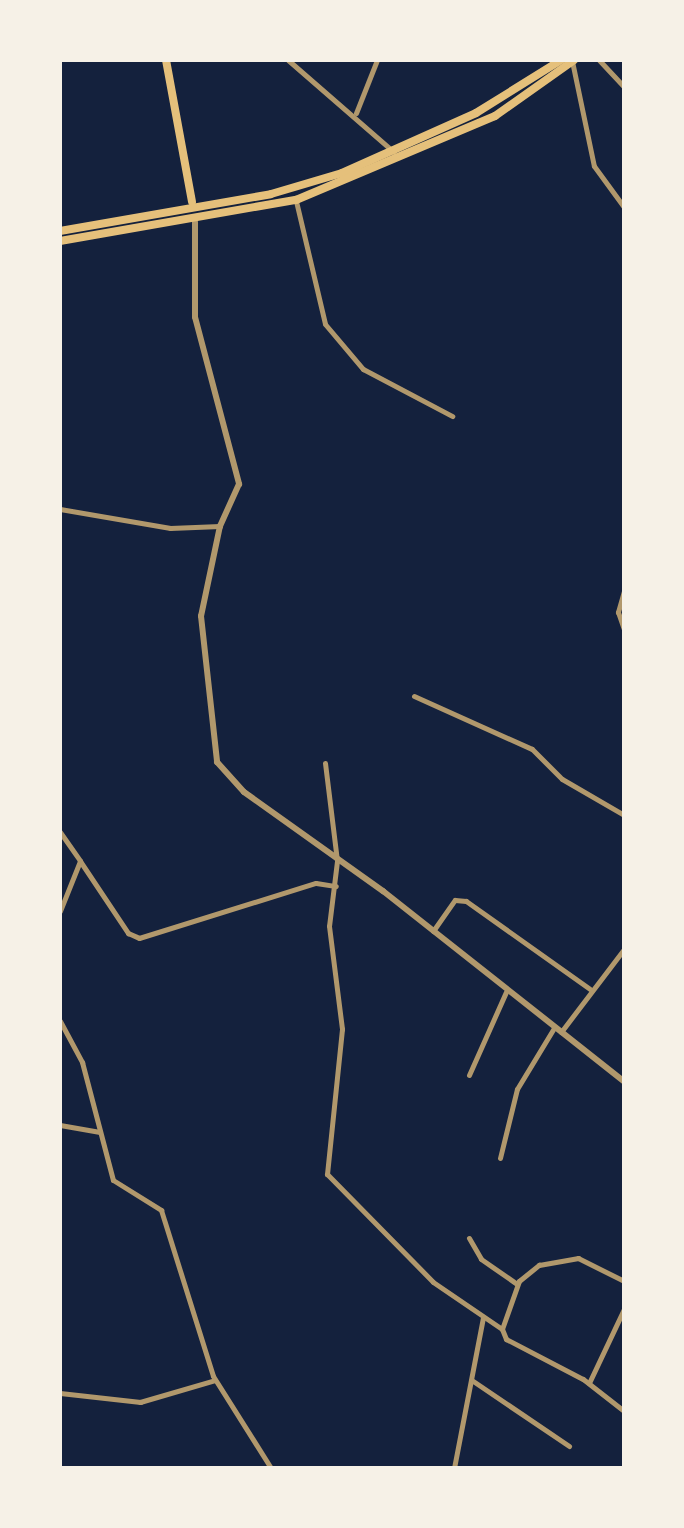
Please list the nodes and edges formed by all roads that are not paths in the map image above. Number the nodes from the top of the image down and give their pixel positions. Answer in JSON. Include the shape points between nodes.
{"nodes":[{"id":1,"x":166,"y":60,"type":"edge"},
{"id":2,"x":289,"y":60,"type":"edge"},
{"id":3,"x":377,"y":60,"type":"edge"},
{"id":4,"x":599,"y":60,"type":"edge"},
{"id":5,"x":573,"y":61,"type":"edge"},
{"id":6,"x":558,"y":64,"type":"edge"},
{"id":7,"x":624,"y":87,"type":"edge"},
{"id":8,"x":356,"y":113,"type":"junction"},
{"id":9,"x":395,"y":153,"type":"junction"},
{"id":10,"x":272,"y":198,"type":"junction"},
{"id":11,"x":212,"y":200,"type":"junction"},
{"id":12,"x":296,"y":200,"type":"junction"},
{"id":13,"x":192,"y":202,"type":"junction"},
{"id":14,"x":624,"y":207,"type":"edge"},
{"id":15,"x":167,"y":208,"type":"junction"},
{"id":16,"x":214,"y":217,"type":"junction"},
{"id":17,"x":195,"y":222,"type":"junction"},
{"id":18,"x":169,"y":224,"type":"junction"},
{"id":19,"x":85,"y":227,"type":"junction"},
{"id":20,"x":60,"y":231,"type":"edge"},
{"id":21,"x":86,"y":237,"type":"junction"},
{"id":22,"x":60,"y":241,"type":"edge"},
{"id":23,"x":452,"y":416,"type":"dead end"},
{"id":24,"x":60,"y":509,"type":"edge"},
{"id":25,"x":220,"y":526,"type":"junction"},
{"id":26,"x":624,"y":591,"type":"edge"},
{"id":27,"x":624,"y":629,"type":"edge"},
{"id":28,"x":414,"y":696,"type":"dead end"},
{"id":29,"x":325,"y":763,"type":"dead end"},
{"id":30,"x":624,"y":815,"type":"edge"},
{"id":31,"x":60,"y":832,"type":"edge"},
{"id":32,"x":80,"y":861,"type":"junction"},
{"id":33,"x":337,"y":861,"type":"junction"},
{"id":34,"x":336,"y":886,"type":"junction"},
{"id":35,"x":60,"y":911,"type":"edge"},
{"id":36,"x":433,"y":932,"type":"junction"},
{"id":37,"x":624,"y":949,"type":"edge"},
{"id":38,"x":590,"y":989,"type":"junction"},
{"id":39,"x":506,"y":992,"type":"junction"},
{"id":40,"x":60,"y":1021,"type":"edge"},
{"id":41,"x":558,"y":1030,"type":"junction"},
{"id":42,"x":469,"y":1075,"type":"dead end"},
{"id":43,"x":624,"y":1081,"type":"edge"},
{"id":44,"x":60,"y":1125,"type":"edge"},
{"id":45,"x":98,"y":1132,"type":"junction"},
{"id":46,"x":500,"y":1158,"type":"dead end"},
{"id":47,"x":469,"y":1238,"type":"dead end"},
{"id":48,"x":624,"y":1281,"type":"edge"},
{"id":49,"x":517,"y":1284,"type":"junction"},
{"id":50,"x":624,"y":1309,"type":"edge"},
{"id":51,"x":483,"y":1318,"type":"junction"},
{"id":52,"x":502,"y":1329,"type":"junction"},
{"id":53,"x":216,"y":1380,"type":"junction"},
{"id":54,"x":473,"y":1381,"type":"junction"},
{"id":55,"x":589,"y":1383,"type":"junction"},
{"id":56,"x":60,"y":1393,"type":"edge"},
{"id":57,"x":624,"y":1411,"type":"edge"},
{"id":58,"x":569,"y":1446,"type":"dead end"},
{"id":59,"x":271,"y":1468,"type":"edge"},
{"id":60,"x":454,"y":1468,"type":"edge"}],
"edges":[{"from":1,"to":13,"type":"main road"},
{"from":2,"to":8,"type":"street"},
{"from":3,"to":8,"type":"street"},
{"from":4,"to":7,"type":"street"},
{"from":5,"to":6,"type":"main road"},
{"from":5,"to":14,"type":"street","via":[[594,166]]},
{"from":6,"to":9,"type":"main road"},
{"from":6,"to":12,"type":"main road","via":[[440,142]]},
{"from":8,"to":9,"type":"street"},
{"from":9,"to":10,"type":"main road"},
{"from":10,"to":11,"type":"main road"},
{"from":10,"to":12,"type":"main road"},
{"from":10,"to":16,"type":"main road"},
{"from":11,"to":13,"type":"main road"},
{"from":11,"to":16,"type":"main road"},
{"from":12,"to":23,"type":"street","via":[[331,333],[363,369]]},
{"from":13,"to":15,"type":"main road"},
{"from":15,"to":18,"type":"main road"},
{"from":15,"to":19,"type":"main road"},
{"from":16,"to":17,"type":"main road"},
{"from":17,"to":18,"type":"main road"},
{"from":17,"to":25,"type":"street","via":[[195,317],[239,484]]},
{"from":18,"to":21,"type":"main road"},
{"from":19,"to":20,"type":"main road"},
{"from":19,"to":21,"type":"main road"},
{"from":21,"to":22,"type":"main road"},
{"from":24,"to":25,"type":"street","via":[[156,527]]},
{"from":25,"to":33,"type":"street","via":[[201,616],[211,748],[244,792]]},
{"from":26,"to":27,"type":"street","via":[[618,612]]},
{"from":28,"to":30,"type":"street","via":[[532,749],[562,779]]},
{"from":29,"to":33,"type":"street"},
{"from":31,"to":32,"type":"street"},
{"from":32,"to":34,"type":"street","via":[[128,933],[139,938],[316,883]]},
{"from":32,"to":35,"type":"street"},
{"from":33,"to":34,"type":"street"},
{"from":33,"to":36,"type":"street"},
{"from":34,"to":51,"type":"street","via":[[329,926],[342,1029],[327,1174],[433,1282]]},
{"from":36,"to":38,"type":"street","via":[[455,900],[466,901]]},
{"from":36,"to":39,"type":"street"},
{"from":37,"to":38,"type":"street"},
{"from":38,"to":41,"type":"street"},
{"from":39,"to":41,"type":"street"},
{"from":39,"to":42,"type":"street"},
{"from":40,"to":45,"type":"street","via":[[82,1062]]},
{"from":41,"to":43,"type":"street"},
{"from":41,"to":46,"type":"street","via":[[517,1089]]},
{"from":44,"to":45,"type":"street"},
{"from":45,"to":53,"type":"street","via":[[115,1183],[163,1216]]},
{"from":47,"to":49,"type":"street","via":[[481,1259]]},
{"from":48,"to":49,"type":"street","via":[[578,1258],[539,1265]]},
{"from":49,"to":52,"type":"street"},
{"from":50,"to":55,"type":"street"},
{"from":51,"to":52,"type":"street"},
{"from":51,"to":54,"type":"street"},
{"from":52,"to":55,"type":"street","via":[[506,1339]]},
{"from":53,"to":56,"type":"street","via":[[191,1382],[140,1402]]},
{"from":53,"to":59,"type":"street"},
{"from":54,"to":58,"type":"street"},
{"from":54,"to":60,"type":"street"},
{"from":55,"to":57,"type":"street"}]}
